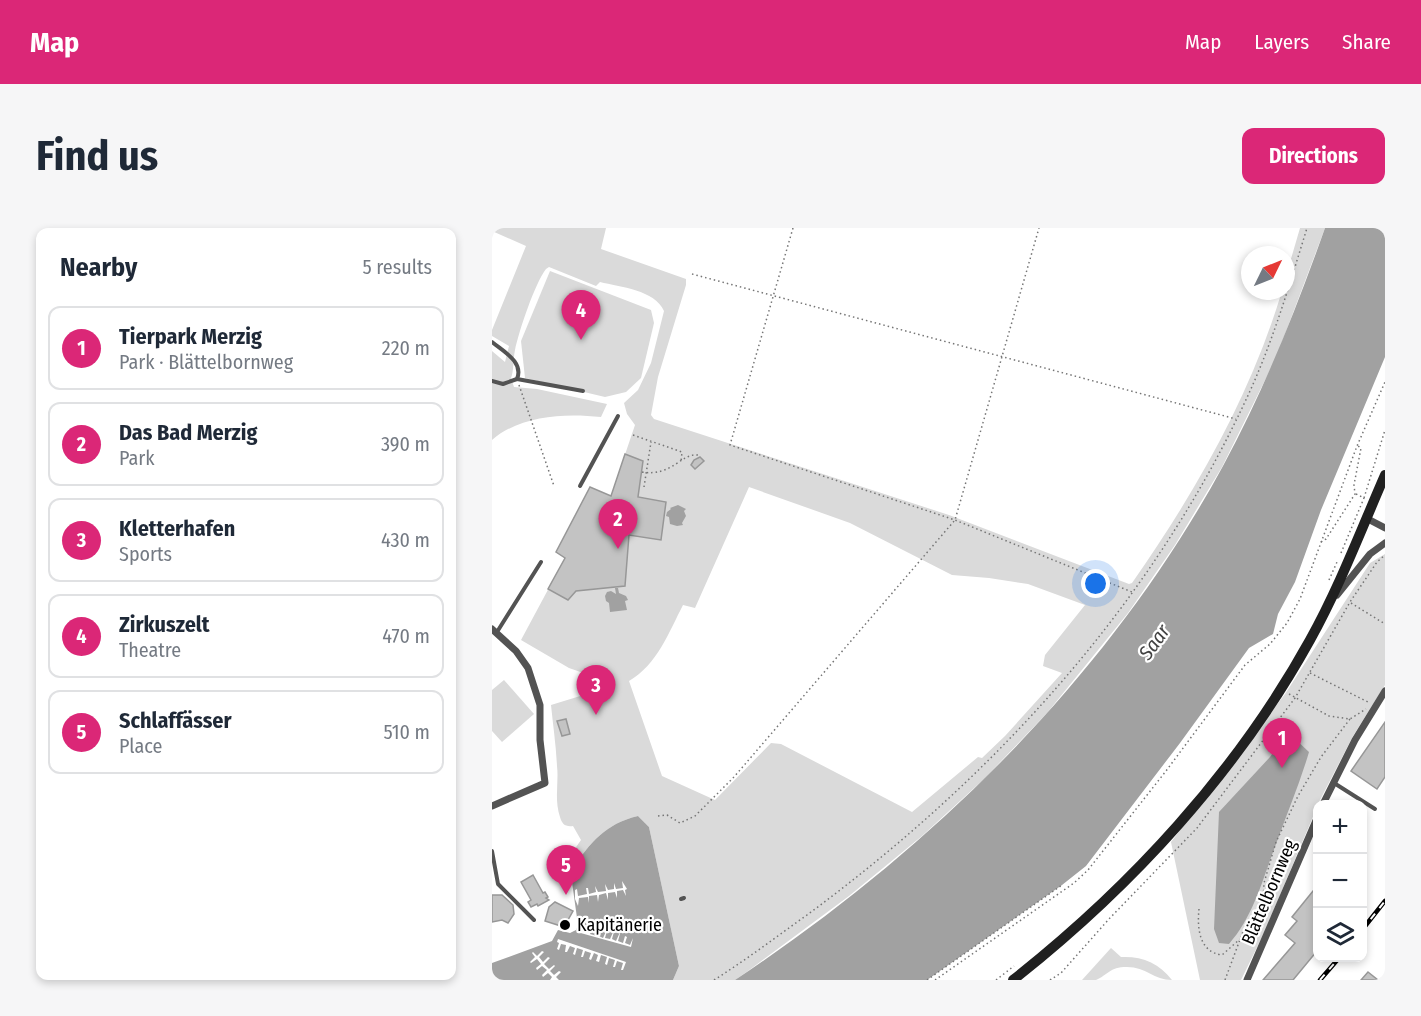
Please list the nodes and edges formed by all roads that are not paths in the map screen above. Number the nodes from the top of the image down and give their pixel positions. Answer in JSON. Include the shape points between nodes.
{"nodes":[{"id":1,"x":492,"y":342,"type":"edge"},
{"id":2,"x":517,"y":380,"type":"junction"},
{"id":3,"x":492,"y":381,"type":"edge"},
{"id":4,"x":583,"y":391,"type":"dead end"},
{"id":5,"x":618,"y":417,"type":"dead end"},
{"id":6,"x":1385,"y":475,"type":"edge"},
{"id":7,"x":580,"y":486,"type":"dead end"},
{"id":8,"x":1366,"y":518,"type":"junction"},
{"id":9,"x":1385,"y":528,"type":"edge"},
{"id":10,"x":1385,"y":543,"type":"edge"},
{"id":11,"x":541,"y":562,"type":"dead end"},
{"id":12,"x":1323,"y":615,"type":"junction"},
{"id":13,"x":494,"y":631,"type":"edge"},
{"id":14,"x":1385,"y":691,"type":"edge"},
{"id":15,"x":1333,"y":783,"type":"junction"},
{"id":16,"x":1325,"y":800,"type":"edge"},
{"id":17,"x":492,"y":806,"type":"edge"},
{"id":18,"x":1375,"y":809,"type":"dead end"},
{"id":19,"x":1313,"y":825,"type":"edge"},
{"id":20,"x":492,"y":850,"type":"edge"},
{"id":21,"x":534,"y":920,"type":"dead end"},
{"id":22,"x":1013,"y":980,"type":"edge"},
{"id":23,"x":1247,"y":980,"type":"edge"}],
"edges":[{"from":1,"to":2,"type":"lane","via":[[517,363]]},
{"from":2,"to":3,"type":"lane","via":[[503,384]]},
{"from":2,"to":4,"type":"lane"},
{"from":5,"to":7,"type":"lane"},
{"from":6,"to":8,"type":"main road"},
{"from":8,"to":9,"type":"street"},
{"from":8,"to":12,"type":"main road"},
{"from":10,"to":12,"type":"street","via":[[1361,564]]},
{"from":11,"to":13,"type":"lane"},
{"from":12,"to":22,"type":"main road","via":[[1281,689],[1217,777],[1142,864],[1072,931]]},
{"from":13,"to":17,"type":"street","via":[[528,668],[540,705],[545,783]]},
{"from":14,"to":15,"type":"street"},
{"from":15,"to":16,"type":"street"},
{"from":15,"to":18,"type":"lane"},
{"from":19,"to":23,"type":"street","name":"Blättelbornweg"},
{"from":20,"to":21,"type":"lane","via":[[498,884]]}]}
